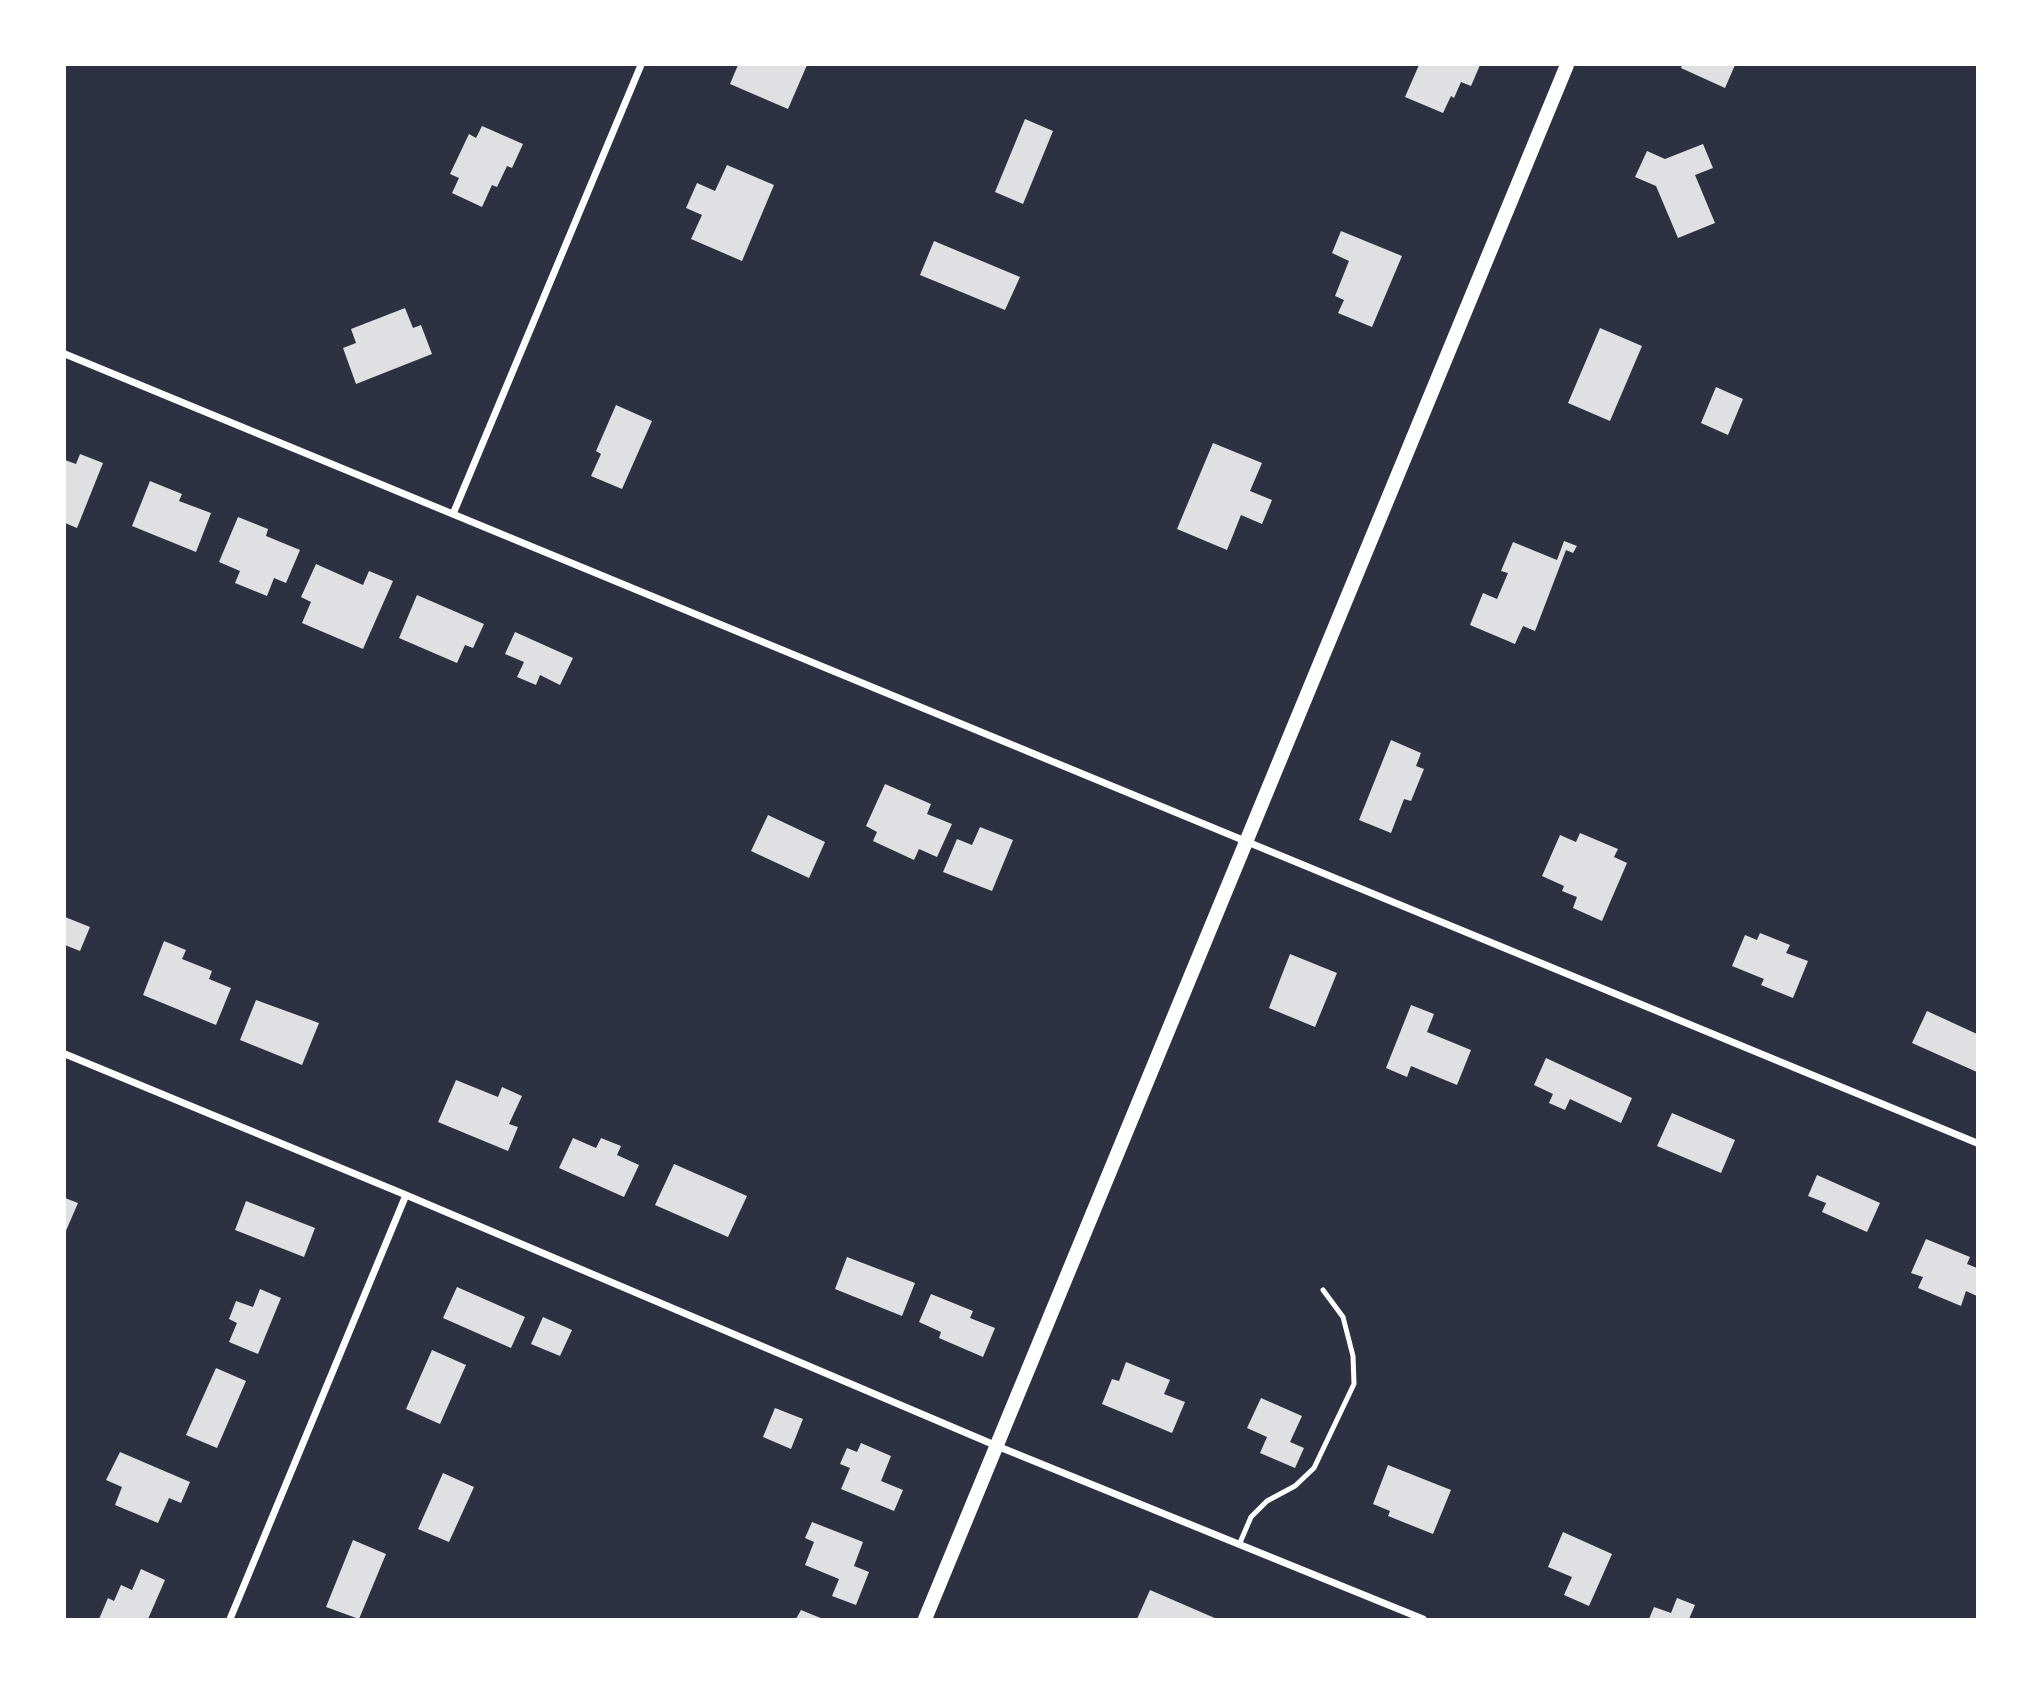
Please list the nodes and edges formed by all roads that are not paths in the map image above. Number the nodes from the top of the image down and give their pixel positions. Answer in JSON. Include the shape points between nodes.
{"nodes":[{"id":1,"x":641,"y":65,"type":"edge"},
{"id":2,"x":1567,"y":65,"type":"edge"},
{"id":3,"x":65,"y":354,"type":"edge"},
{"id":4,"x":453,"y":514,"type":"junction"},
{"id":5,"x":1245,"y":841,"type":"junction"},
{"id":6,"x":65,"y":1054,"type":"edge"},
{"id":7,"x":1977,"y":1143,"type":"edge"},
{"id":8,"x":406,"y":1195,"type":"junction"},
{"id":9,"x":1323,"y":1290,"type":"dead end"},
{"id":10,"x":997,"y":1446,"type":"junction"},
{"id":11,"x":1239,"y":1545,"type":"junction"},
{"id":12,"x":230,"y":1619,"type":"edge"},
{"id":13,"x":925,"y":1619,"type":"edge"},
{"id":14,"x":1423,"y":1619,"type":"edge"}],
"edges":[{"from":1,"to":4,"type":"street"},
{"from":2,"to":5,"type":"main road"},
{"from":3,"to":4,"type":"street"},
{"from":4,"to":5,"type":"street"},
{"from":5,"to":7,"type":"street"},
{"from":5,"to":10,"type":"main road"},
{"from":6,"to":8,"type":"street"},
{"from":8,"to":10,"type":"street"},
{"from":8,"to":12,"type":"street"},
{"from":9,"to":11,"type":"lane","via":[[1343,1317],[1353,1356],[1354,1384],[1314,1468],[1296,1486],[1266,1501],[1251,1517]]},
{"from":10,"to":11,"type":"street"},
{"from":10,"to":13,"type":"main road"},
{"from":11,"to":14,"type":"street"}]}
